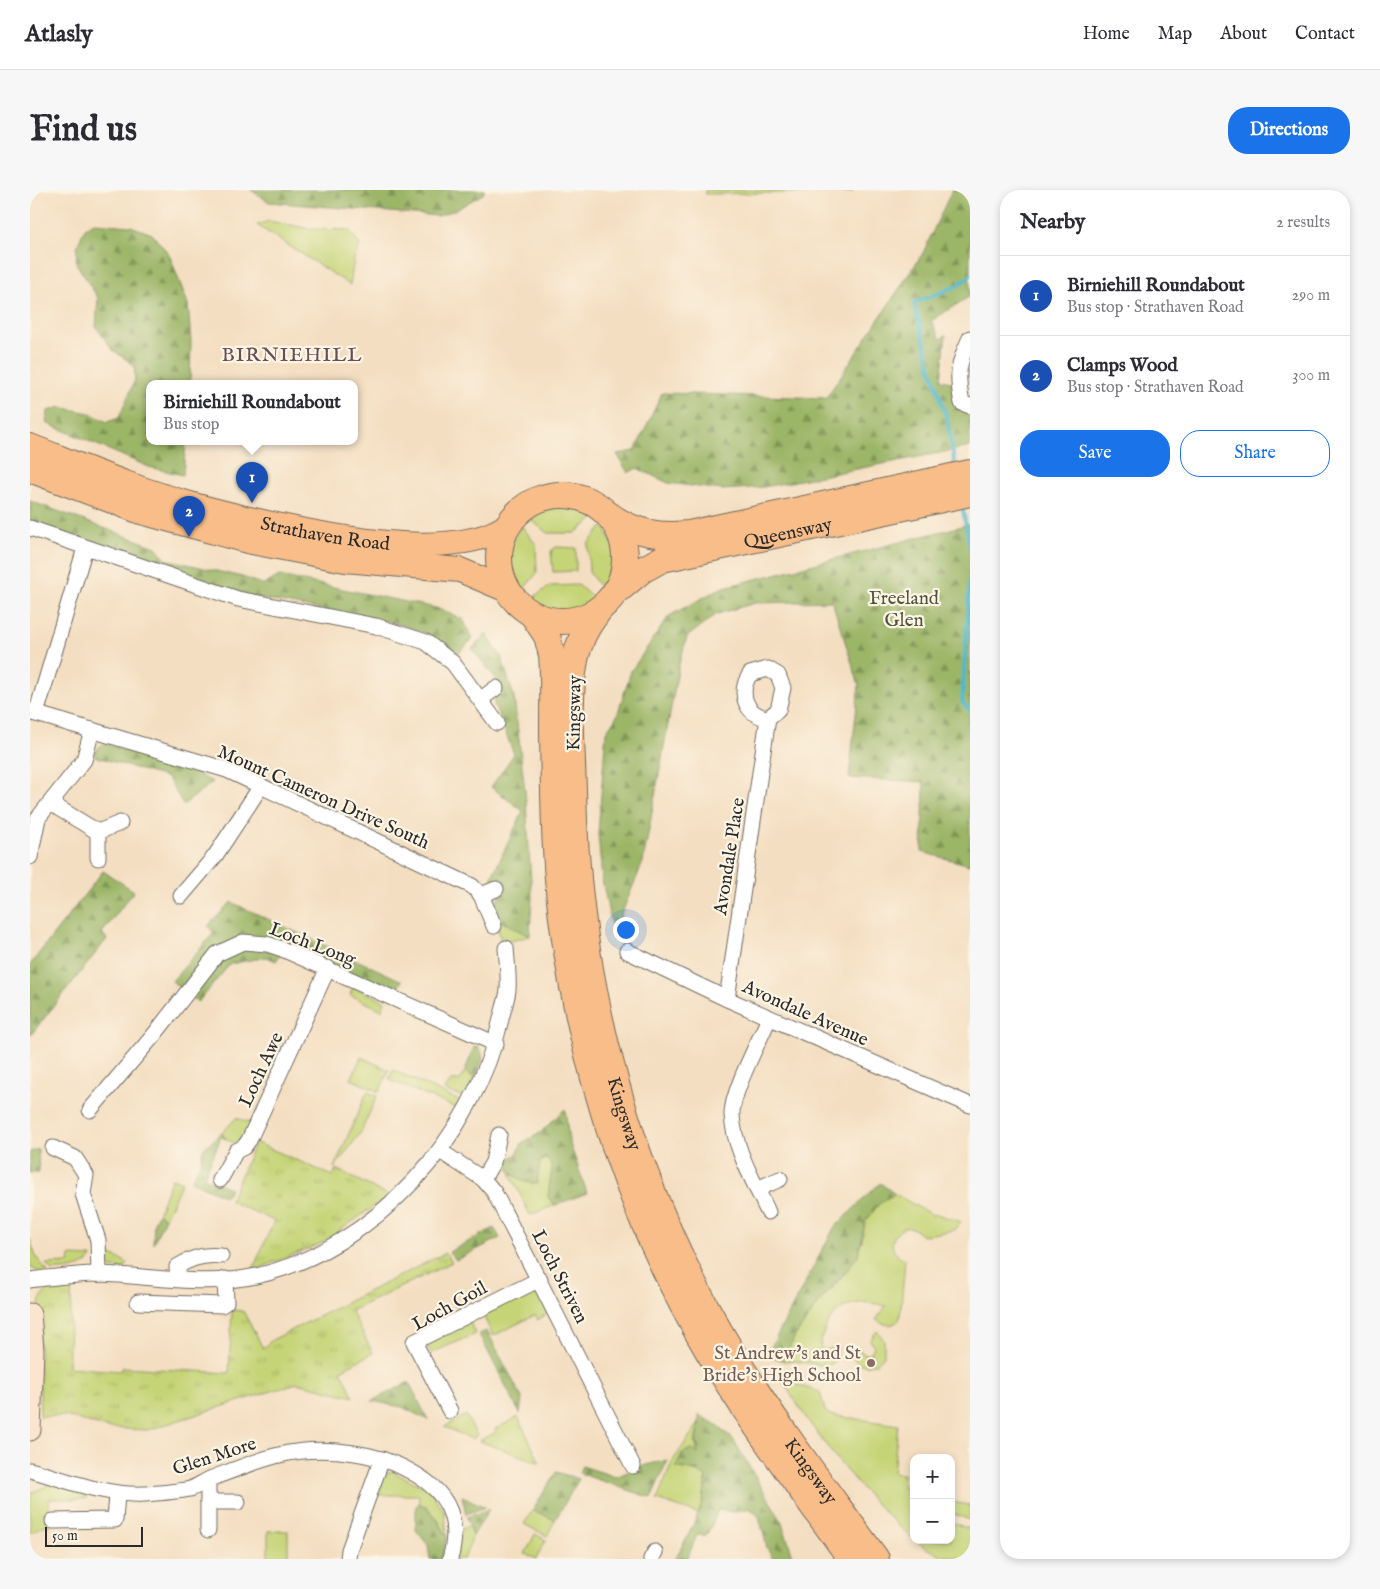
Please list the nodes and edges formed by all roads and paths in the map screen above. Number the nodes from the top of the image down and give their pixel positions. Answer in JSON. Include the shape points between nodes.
{"nodes":[{"id":1,"x":970,"y":338,"type":"edge"},
{"id":2,"x":970,"y":406,"type":"edge"},
{"id":3,"x":30,"y":446,"type":"edge"},
{"id":4,"x":30,"y":470,"type":"edge"},
{"id":5,"x":970,"y":473,"type":"edge"},
{"id":6,"x":970,"y":493,"type":"edge"},
{"id":7,"x":923,"y":494,"type":"junction"},
{"id":8,"x":599,"y":507,"type":"junction"},
{"id":9,"x":508,"y":524,"type":"junction"},
{"id":10,"x":30,"y":528,"type":"edge"},
{"id":11,"x":85,"y":548,"type":"junction"},
{"id":12,"x":507,"y":590,"type":"junction"},
{"id":13,"x":607,"y":602,"type":"junction"},
{"id":14,"x":534,"y":615,"type":"junction"},
{"id":15,"x":496,"y":688,"type":"dead end"},
{"id":16,"x":481,"y":699,"type":"junction"},
{"id":17,"x":33,"y":713,"type":"edge"},
{"id":18,"x":768,"y":718,"type":"dead end"},
{"id":19,"x":497,"y":723,"type":"dead end"},
{"id":20,"x":92,"y":730,"type":"junction"},
{"id":21,"x":261,"y":786,"type":"junction"},
{"id":22,"x":50,"y":803,"type":"junction"},
{"id":23,"x":120,"y":823,"type":"dead end"},
{"id":24,"x":98,"y":832,"type":"junction"},
{"id":25,"x":30,"y":857,"type":"edge"},
{"id":26,"x":98,"y":858,"type":"dead end"},
{"id":27,"x":496,"y":889,"type":"dead end"},
{"id":28,"x":481,"y":895,"type":"junction"},
{"id":29,"x":181,"y":896,"type":"dead end"},
{"id":30,"x":494,"y":926,"type":"dead end"},
{"id":31,"x":506,"y":948,"type":"dead end"},
{"id":32,"x":627,"y":951,"type":"dead end"},
{"id":33,"x":328,"y":968,"type":"junction"},
{"id":34,"x":727,"y":999,"type":"junction"},
{"id":35,"x":769,"y":1018,"type":"junction"},
{"id":36,"x":496,"y":1044,"type":"junction"},
{"id":37,"x":970,"y":1105,"type":"edge"},
{"id":38,"x":90,"y":1110,"type":"dead end"},
{"id":39,"x":499,"y":1135,"type":"dead end"},
{"id":40,"x":53,"y":1148,"type":"dead end"},
{"id":41,"x":440,"y":1151,"type":"junction"},
{"id":42,"x":483,"y":1178,"type":"junction"},
{"id":43,"x":780,"y":1179,"type":"dead end"},
{"id":44,"x":220,"y":1180,"type":"dead end"},
{"id":45,"x":757,"y":1189,"type":"junction"},
{"id":46,"x":768,"y":1212,"type":"dead end"},
{"id":47,"x":222,"y":1256,"type":"dead end"},
{"id":48,"x":99,"y":1274,"type":"junction"},
{"id":49,"x":178,"y":1278,"type":"junction"},
{"id":50,"x":225,"y":1279,"type":"junction"},
{"id":51,"x":540,"y":1279,"type":"junction"},
{"id":52,"x":30,"y":1280,"type":"edge"},
{"id":53,"x":138,"y":1302,"type":"dead end"},
{"id":54,"x":30,"y":1314,"type":"edge"},
{"id":55,"x":450,"y":1411,"type":"dead end"},
{"id":56,"x":30,"y":1430,"type":"edge"},
{"id":57,"x":382,"y":1459,"type":"junction"},
{"id":58,"x":633,"y":1466,"type":"dead end"},
{"id":59,"x":30,"y":1470,"type":"edge"},
{"id":60,"x":208,"y":1480,"type":"junction"},
{"id":61,"x":117,"y":1494,"type":"junction"},
{"id":62,"x":208,"y":1502,"type":"junction"},
{"id":63,"x":238,"y":1502,"type":"dead end"},
{"id":64,"x":52,"y":1521,"type":"dead end"},
{"id":65,"x":208,"y":1530,"type":"dead end"},
{"id":66,"x":348,"y":1559,"type":"edge"},
{"id":67,"x":450,"y":1559,"type":"edge"},
{"id":68,"x":851,"y":1559,"type":"edge"},
{"id":69,"x":876,"y":1559,"type":"edge"}],
"edges":[{"from":1,"to":2,"type":"street","via":[[959,362],[958,381],[962,402]]},
{"from":3,"to":9,"type":"main road","name":"Strathaven Road","via":[[110,478],[193,505],[347,537],[418,544],[461,542],[494,534]]},
{"from":4,"to":12,"type":"main road","name":"Strathaven Road","via":[[193,528],[345,560],[460,570]]},
{"from":5,"to":7,"type":"highway","name":"Queensway"},
{"from":6,"to":7,"type":"highway","name":"Queensway"},
{"from":7,"to":8,"type":"highway","name":"Queensway","via":[[689,534],[660,534],[625,526]]},
{"from":7,"to":13,"type":"highway","name":"Queensway","via":[[662,559],[642,570]]},
{"from":8,"to":9,"type":"highway","via":[[561,494],[533,502]]},
{"from":8,"to":13,"type":"highway","via":[[621,533],[626,553],[624,574]]},
{"from":9,"to":12,"type":"highway","via":[[502,536],[499,556]]},
{"from":10,"to":11,"type":"street"},
{"from":11,"to":16,"type":"street","via":[[238,600],[376,626],[426,642],[453,663]]},
{"from":11,"to":17,"type":"street"},
{"from":12,"to":14,"type":"highway","via":[[518,604]]},
{"from":13,"to":14,"type":"highway","via":[[584,618],[550,620]]},
{"from":13,"to":69,"type":"highway","name":"Kingsway","via":[[584,631],[572,677],[574,812],[579,894],[588,957],[616,1086],[664,1220],[711,1316],[773,1417]]},
{"from":14,"to":68,"type":"highway","name":"Kingsway","via":[[552,655],[555,847],[565,939],[580,1021],[602,1105],[627,1178],[667,1273],[706,1348],[747,1413]]},
{"from":15,"to":16,"type":"street"},
{"from":16,"to":19,"type":"street"},
{"from":17,"to":20,"type":"street","name":"Mount Cameron Drive South"},
{"from":18,"to":34,"type":"street","name":"Avondale Place"},
{"from":20,"to":21,"type":"street","name":"Mount Cameron Drive South","via":[[227,770]]},
{"from":20,"to":22,"type":"street","via":[[84,760]]},
{"from":21,"to":28,"type":"street","name":"Mount Cameron Drive South","via":[[472,886]]},
{"from":21,"to":29,"type":"street","via":[[215,856]]},
{"from":22,"to":24,"type":"street"},
{"from":22,"to":25,"type":"street","via":[[38,818]]},
{"from":23,"to":24,"type":"street"},
{"from":24,"to":26,"type":"street"},
{"from":27,"to":28,"type":"street"},
{"from":28,"to":30,"type":"street"},
{"from":31,"to":36,"type":"street","via":[[508,990]]},
{"from":32,"to":34,"type":"street","name":"Avondale Avenue"},
{"from":33,"to":36,"type":"street","name":"Loch Long"},
{"from":33,"to":38,"type":"street","name":"Loch Long","via":[[268,944],[243,942],[217,954]]},
{"from":33,"to":44,"type":"street","name":"Loch Awe","via":[[249,1140],[236,1151]]},
{"from":34,"to":35,"type":"street","name":"Avondale Avenue"},
{"from":35,"to":37,"type":"street","name":"Avondale Avenue"},
{"from":35,"to":45,"type":"street","via":[[732,1113],[736,1143]]},
{"from":36,"to":41,"type":"street","via":[[484,1076]]},
{"from":39,"to":42,"type":"street","via":[[493,1162]]},
{"from":40,"to":48,"type":"street","via":[[75,1158],[86,1175],[83,1194],[98,1240]]},
{"from":41,"to":42,"type":"street","name":"Loch Striven"},
{"from":41,"to":50,"type":"street","via":[[411,1185],[334,1245],[293,1264],[255,1276]]},
{"from":42,"to":51,"type":"street","name":"Loch Striven","via":[[494,1192]]},
{"from":43,"to":45,"type":"street"},
{"from":45,"to":46,"type":"street"},
{"from":47,"to":49,"type":"street","via":[[207,1254],[181,1264],[177,1267]]},
{"from":48,"to":49,"type":"street"},
{"from":48,"to":52,"type":"street","via":[[69,1274]]},
{"from":49,"to":50,"type":"street"},
{"from":50,"to":53,"type":"street","via":[[226,1302],[222,1305]]},
{"from":51,"to":55,"type":"street","name":"Loch Goil","via":[[414,1342]]},
{"from":51,"to":58,"type":"street","name":"Loch Striven","via":[[627,1438]]},
{"from":54,"to":56,"type":"street","via":[[33,1350]]},
{"from":57,"to":60,"type":"street","name":"Glen More","via":[[322,1449],[275,1456]]},
{"from":57,"to":66,"type":"street"},
{"from":57,"to":67,"type":"street","name":"Glen More","via":[[422,1478],[446,1499],[454,1528]]},
{"from":59,"to":61,"type":"street","name":"Glen More"},
{"from":60,"to":61,"type":"street","name":"Glen More","via":[[191,1488]]},
{"from":60,"to":62,"type":"street"},
{"from":61,"to":64,"type":"street","via":[[115,1520]]},
{"from":62,"to":63,"type":"street"},
{"from":62,"to":65,"type":"street"}]}
